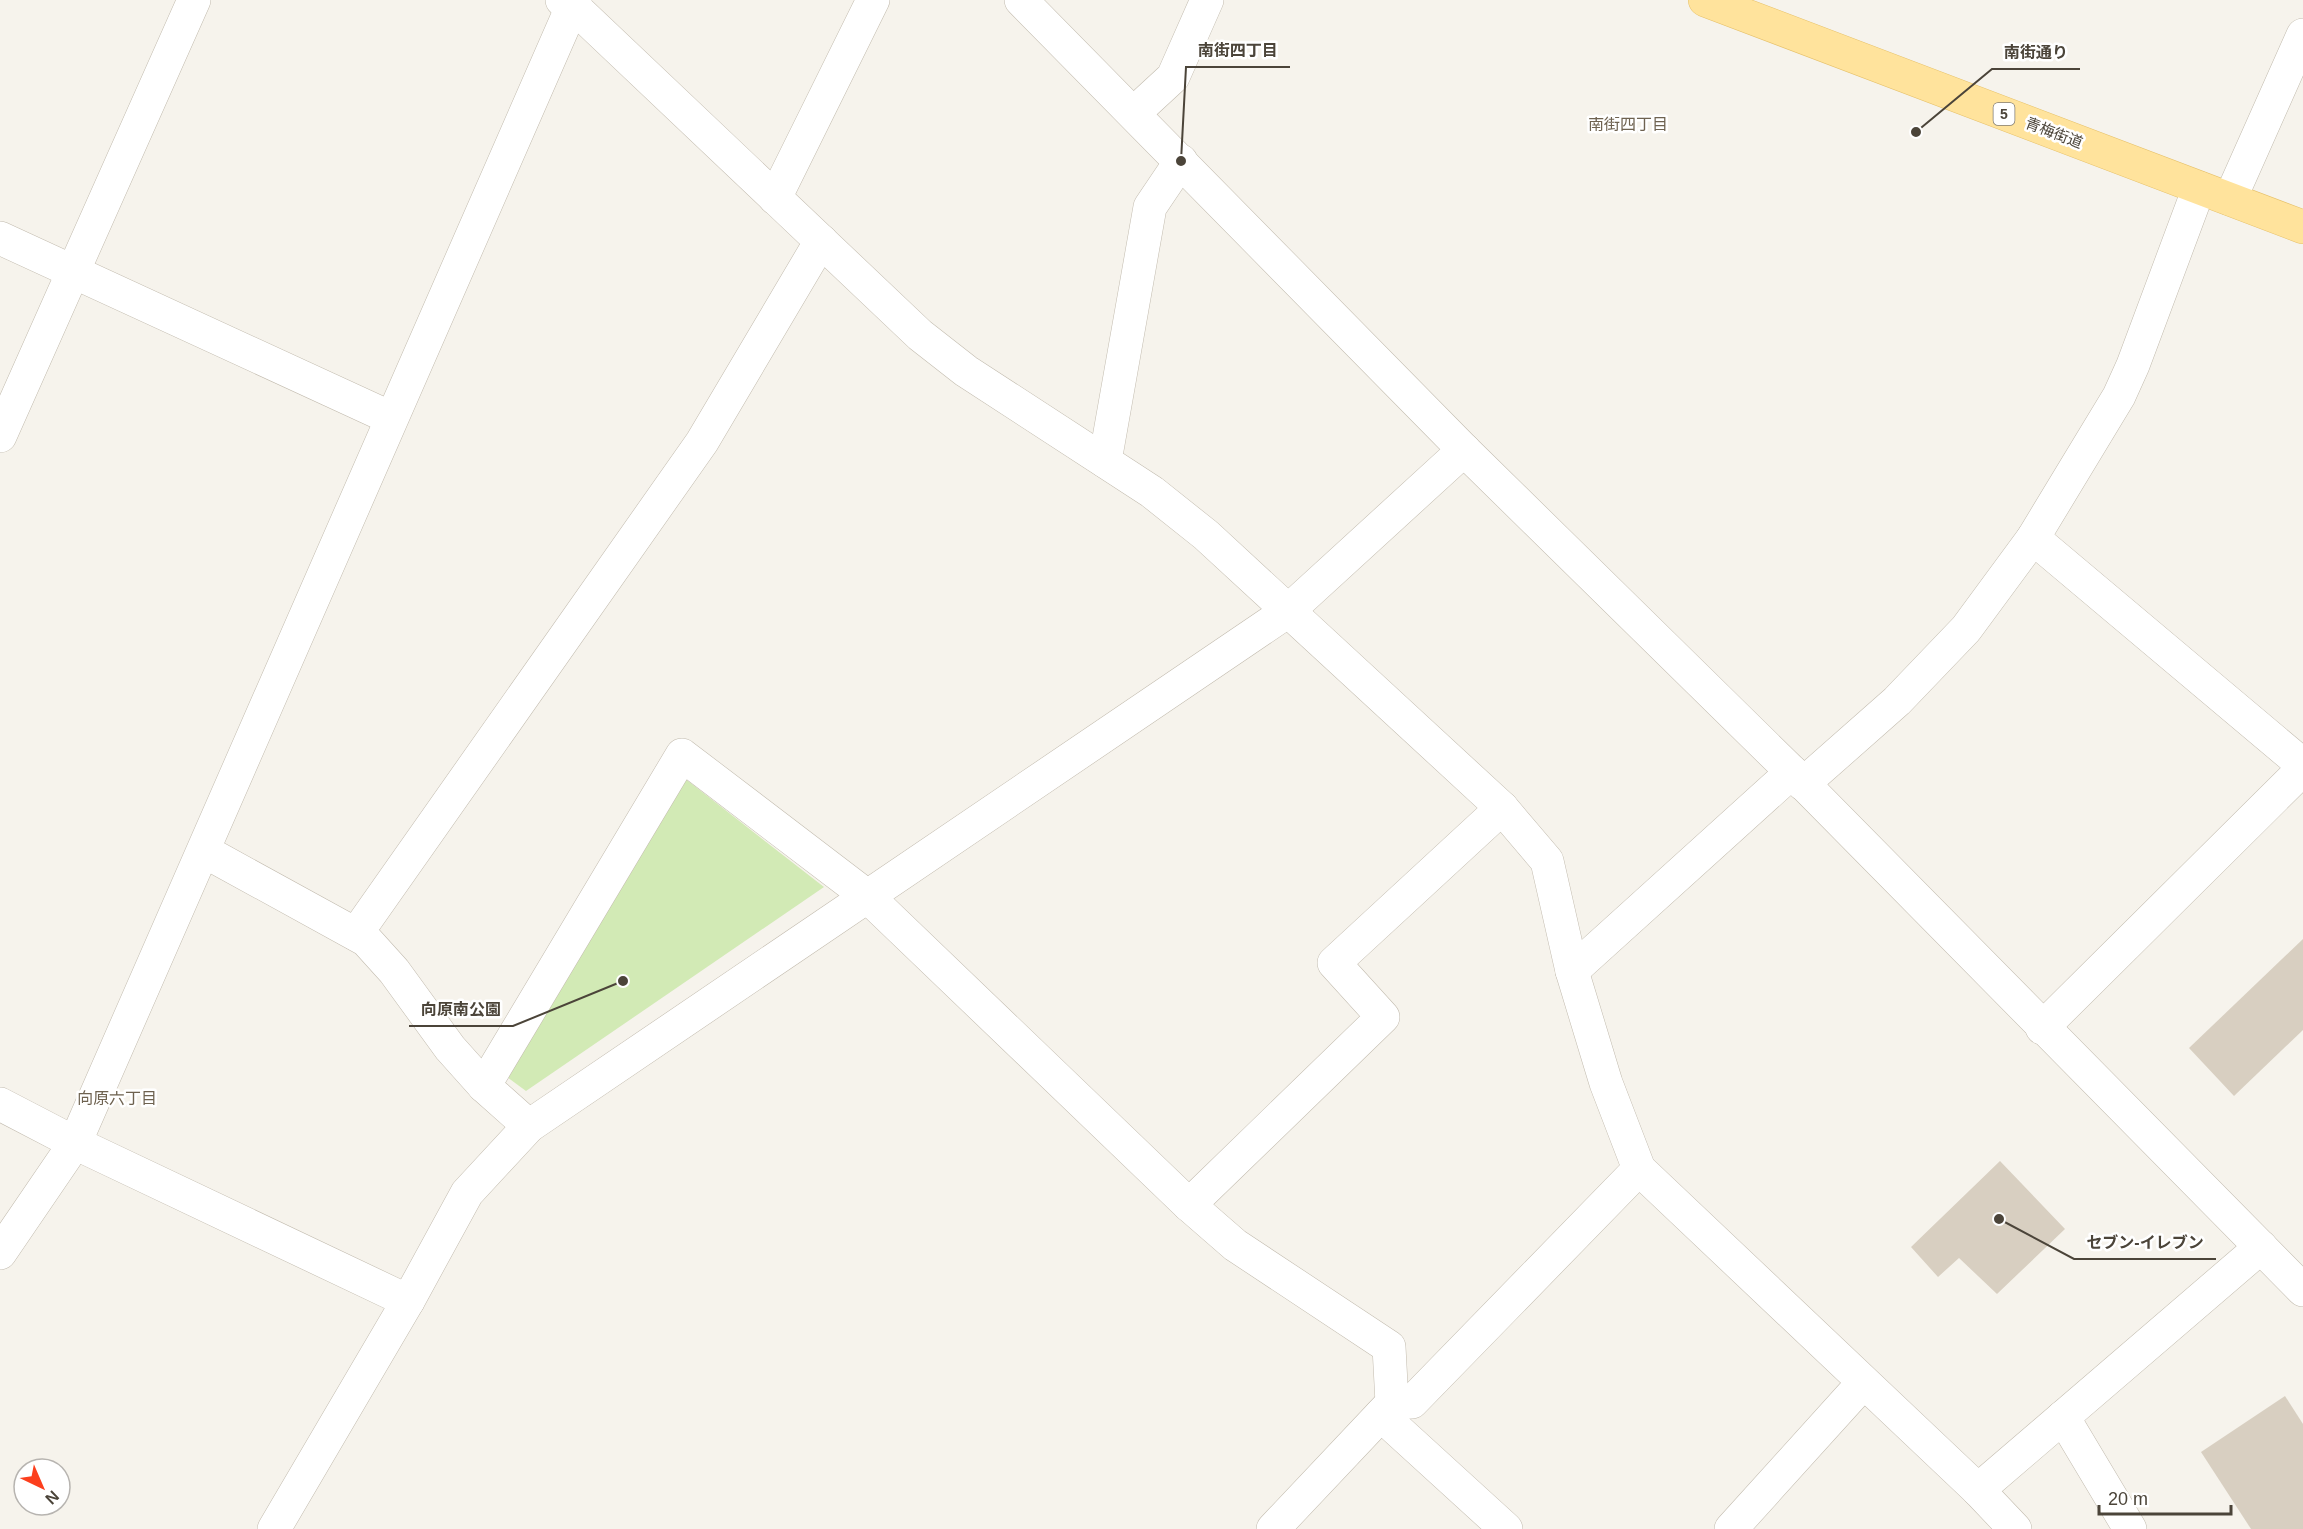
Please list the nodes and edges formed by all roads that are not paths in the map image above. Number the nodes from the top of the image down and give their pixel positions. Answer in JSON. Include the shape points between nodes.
{"nodes":[{"id":1,"x":194,"y":0,"type":"edge"},
{"id":2,"x":873,"y":0,"type":"edge"},
{"id":3,"x":1021,"y":0,"type":"edge"},
{"id":4,"x":1207,"y":0,"type":"edge"},
{"id":5,"x":1705,"y":0,"type":"edge"},
{"id":6,"x":570,"y":2,"type":"edge"},
{"id":7,"x":2303,"y":35,"type":"edge"},
{"id":8,"x":1134,"y":113,"type":"junction"},
{"id":9,"x":1181,"y":161,"type":"junction"},
{"id":10,"x":2199,"y":188,"type":"junction"},
{"id":11,"x":775,"y":198,"type":"junction"},
{"id":12,"x":2230,"y":199,"type":"junction"},
{"id":13,"x":2303,"y":227,"type":"edge"},
{"id":14,"x":0,"y":238,"type":"edge"},
{"id":15,"x":821,"y":241,"type":"junction"},
{"id":16,"x":72,"y":272,"type":"junction"},
{"id":17,"x":391,"y":418,"type":"junction"},
{"id":18,"x":0,"y":436,"type":"edge"},
{"id":19,"x":1464,"y":450,"type":"junction"},
{"id":20,"x":1105,"y":461,"type":"junction"},
{"id":21,"x":2033,"y":538,"type":"junction"},
{"id":22,"x":1288,"y":611,"type":"junction"},
{"id":23,"x":2303,"y":767,"type":"edge"},
{"id":24,"x":1797,"y":778,"type":"junction"},
{"id":25,"x":1502,"y":808,"type":"junction"},
{"id":26,"x":204,"y":851,"type":"junction"},
{"id":27,"x":867,"y":896,"type":"junction"},
{"id":28,"x":356,"y":934,"type":"junction"},
{"id":29,"x":1572,"y":971,"type":"junction"},
{"id":30,"x":2042,"y":1028,"type":"junction"},
{"id":31,"x":484,"y":1086,"type":"junction"},
{"id":32,"x":0,"y":1104,"type":"edge"},
{"id":33,"x":529,"y":1126,"type":"junction"},
{"id":34,"x":75,"y":1143,"type":"junction"},
{"id":35,"x":1639,"y":1169,"type":"junction"},
{"id":36,"x":1189,"y":1205,"type":"junction"},
{"id":37,"x":2260,"y":1247,"type":"junction"},
{"id":38,"x":0,"y":1253,"type":"edge"},
{"id":39,"x":2303,"y":1290,"type":"edge"},
{"id":40,"x":408,"y":1301,"type":"junction"},
{"id":41,"x":1863,"y":1383,"type":"junction"},
{"id":42,"x":1386,"y":1409,"type":"junction"},
{"id":43,"x":2062,"y":1418,"type":"junction"},
{"id":44,"x":1978,"y":1490,"type":"junction"},
{"id":45,"x":274,"y":1529,"type":"edge"},
{"id":46,"x":1273,"y":1529,"type":"edge"},
{"id":47,"x":1506,"y":1529,"type":"edge"},
{"id":48,"x":1731,"y":1529,"type":"edge"},
{"id":49,"x":2015,"y":1529,"type":"edge"},
{"id":50,"x":2130,"y":1529,"type":"edge"}],
"edges":[{"from":1,"to":16,"type":"street"},
{"from":2,"to":11,"type":"street"},
{"from":3,"to":8,"type":"street"},
{"from":4,"to":8,"type":"street","via":[[1173,77]]},
{"from":5,"to":10,"type":"main road","name":"青梅街道","number":"5"},
{"from":6,"to":11,"type":"street"},
{"from":6,"to":17,"type":"street"},
{"from":7,"to":12,"type":"street"},
{"from":8,"to":9,"type":"street"},
{"from":9,"to":19,"type":"street"},
{"from":9,"to":20,"type":"street","via":[[1150,207]]},
{"from":10,"to":12,"type":"main road","name":"青梅街道","number":"5"},
{"from":10,"to":21,"type":"street","via":[[2119,396]]},
{"from":11,"to":15,"type":"street"},
{"from":12,"to":13,"type":"main road","name":"青梅街道","number":"5"},
{"from":14,"to":16,"type":"street"},
{"from":15,"to":20,"type":"street","via":[[942,353]]},
{"from":15,"to":28,"type":"street","via":[[702,442]]},
{"from":16,"to":17,"type":"street"},
{"from":16,"to":18,"type":"street"},
{"from":17,"to":26,"type":"street"},
{"from":19,"to":22,"type":"street"},
{"from":19,"to":24,"type":"street"},
{"from":20,"to":22,"type":"street","via":[[1206,535]]},
{"from":21,"to":23,"type":"street"},
{"from":21,"to":24,"type":"street","via":[[1966,628],[1897,701]]},
{"from":22,"to":25,"type":"street"},
{"from":22,"to":27,"type":"street"},
{"from":23,"to":30,"type":"street"},
{"from":24,"to":29,"type":"street"},
{"from":24,"to":30,"type":"street"},
{"from":25,"to":29,"type":"street","via":[[1547,861]]},
{"from":25,"to":36,"type":"street","via":[[1334,963],[1383,1017]]},
{"from":26,"to":28,"type":"street"},
{"from":26,"to":34,"type":"street"},
{"from":27,"to":31,"type":"street","via":[[682,755]]},
{"from":27,"to":33,"type":"street"},
{"from":27,"to":36,"type":"street"},
{"from":28,"to":31,"type":"street","via":[[394,971],[450,1048]]},
{"from":29,"to":35,"type":"street","via":[[1606,1083]]},
{"from":30,"to":37,"type":"street","via":[[2118,1100]]},
{"from":31,"to":33,"type":"street"},
{"from":32,"to":34,"type":"street"},
{"from":33,"to":40,"type":"street","via":[[467,1193]]},
{"from":34,"to":38,"type":"street"},
{"from":34,"to":40,"type":"street"},
{"from":35,"to":41,"type":"street"},
{"from":35,"to":42,"type":"street","via":[[1412,1402]]},
{"from":36,"to":42,"type":"street","via":[[1235,1245],[1389,1347]]},
{"from":37,"to":39,"type":"street"},
{"from":37,"to":43,"type":"street"},
{"from":40,"to":45,"type":"street"},
{"from":41,"to":44,"type":"street"},
{"from":41,"to":48,"type":"street"},
{"from":42,"to":46,"type":"street"},
{"from":42,"to":47,"type":"street"},
{"from":43,"to":44,"type":"street"},
{"from":43,"to":50,"type":"street"},
{"from":44,"to":49,"type":"street"}]}
